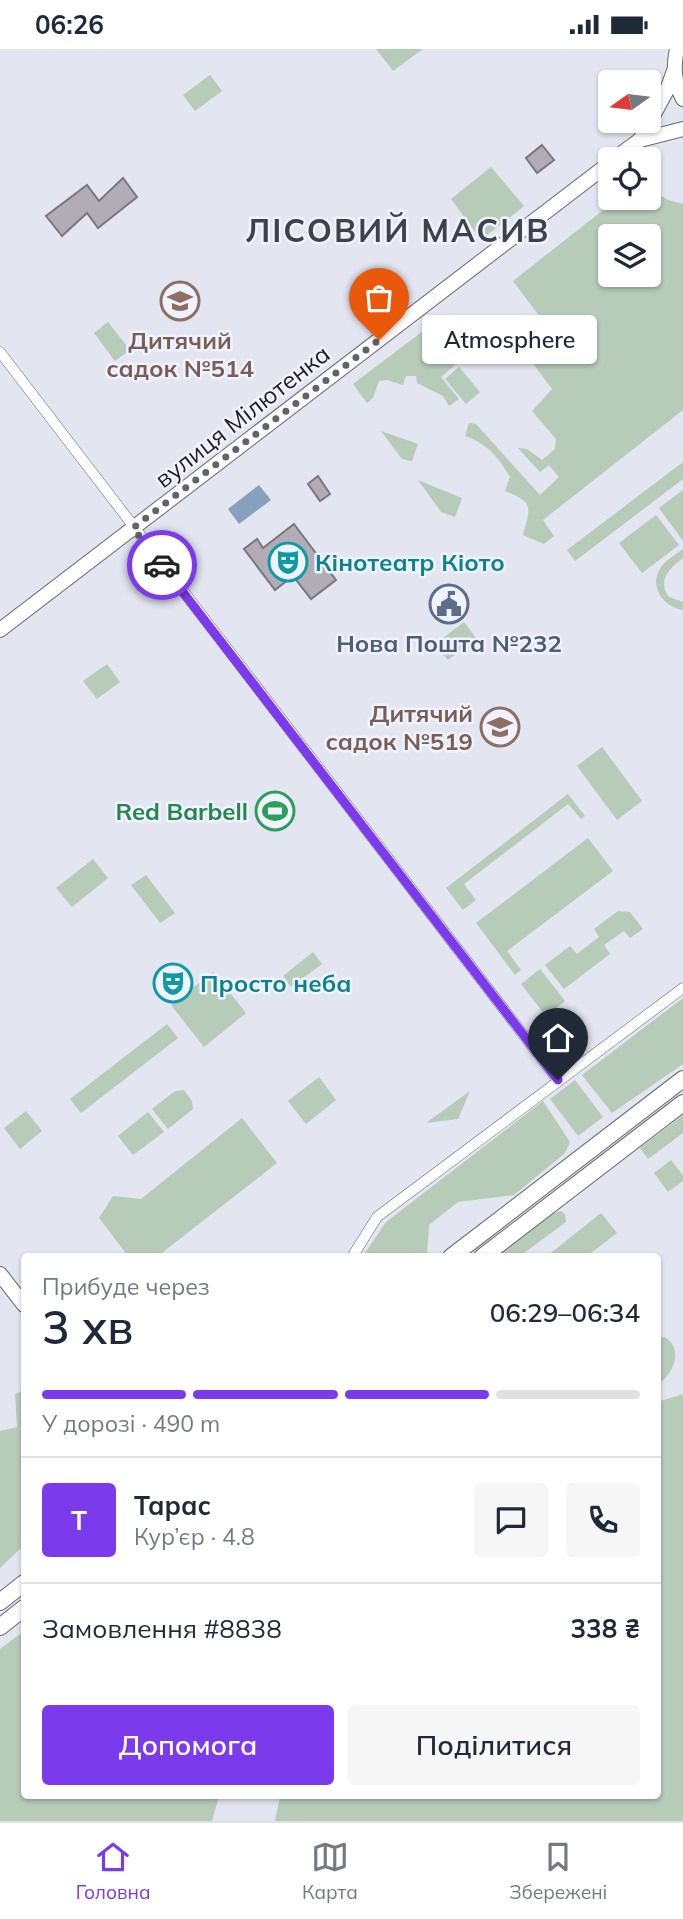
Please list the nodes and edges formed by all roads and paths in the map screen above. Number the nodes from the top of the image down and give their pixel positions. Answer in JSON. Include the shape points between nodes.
{"nodes":[{"id":1,"x":677,"y":49,"type":"edge"},
{"id":2,"x":674,"y":71,"type":"junction"},
{"id":3,"x":683,"y":99,"type":"edge"},
{"id":4,"x":683,"y":129,"type":"edge"},
{"id":5,"x":639,"y":139,"type":"junction"},
{"id":6,"x":629,"y":147,"type":"edge"},
{"id":7,"x":598,"y":171,"type":"edge"},
{"id":8,"x":0,"y":352,"type":"edge"},
{"id":9,"x":133,"y":528,"type":"junction"},
{"id":10,"x":0,"y":630,"type":"edge"},
{"id":11,"x":683,"y":988,"type":"edge"},
{"id":12,"x":683,"y":1079,"type":"edge"},
{"id":13,"x":558,"y":1080,"type":"junction"},
{"id":14,"x":683,"y":1103,"type":"edge"},
{"id":15,"x":354,"y":1253,"type":"edge"},
{"id":16,"x":456,"y":1253,"type":"edge"},
{"id":17,"x":487,"y":1253,"type":"edge"},
{"id":18,"x":0,"y":1274,"type":"edge"},
{"id":19,"x":21,"y":1301,"type":"edge"},
{"id":20,"x":21,"y":1585,"type":"edge"},
{"id":21,"x":0,"y":1602,"type":"edge"},
{"id":22,"x":21,"y":1610,"type":"edge"},
{"id":23,"x":0,"y":1627,"type":"edge"}],
"edges":[{"from":1,"to":2,"type":"street"},
{"from":2,"to":3,"type":"street"},
{"from":2,"to":5,"type":"street","name":"вулиця Мілютенка"},
{"from":4,"to":5,"type":"street","name":"вулиця Мілютенка"},
{"from":5,"to":6,"type":"street","name":"вулиця Мілютенка"},
{"from":7,"to":9,"type":"street","name":"вулиця Мілютенка"},
{"from":8,"to":9,"type":"street"},
{"from":9,"to":10,"type":"street","name":"вулиця Мілютенка"},
{"from":9,"to":13,"type":"street"},
{"from":11,"to":13,"type":"street"},
{"from":12,"to":16,"type":"main road"},
{"from":13,"to":15,"type":"street","via":[[377,1217]]},
{"from":14,"to":17,"type":"main road"},
{"from":18,"to":19,"type":"street"},
{"from":20,"to":21,"type":"main road"},
{"from":22,"to":23,"type":"main road"}]}
